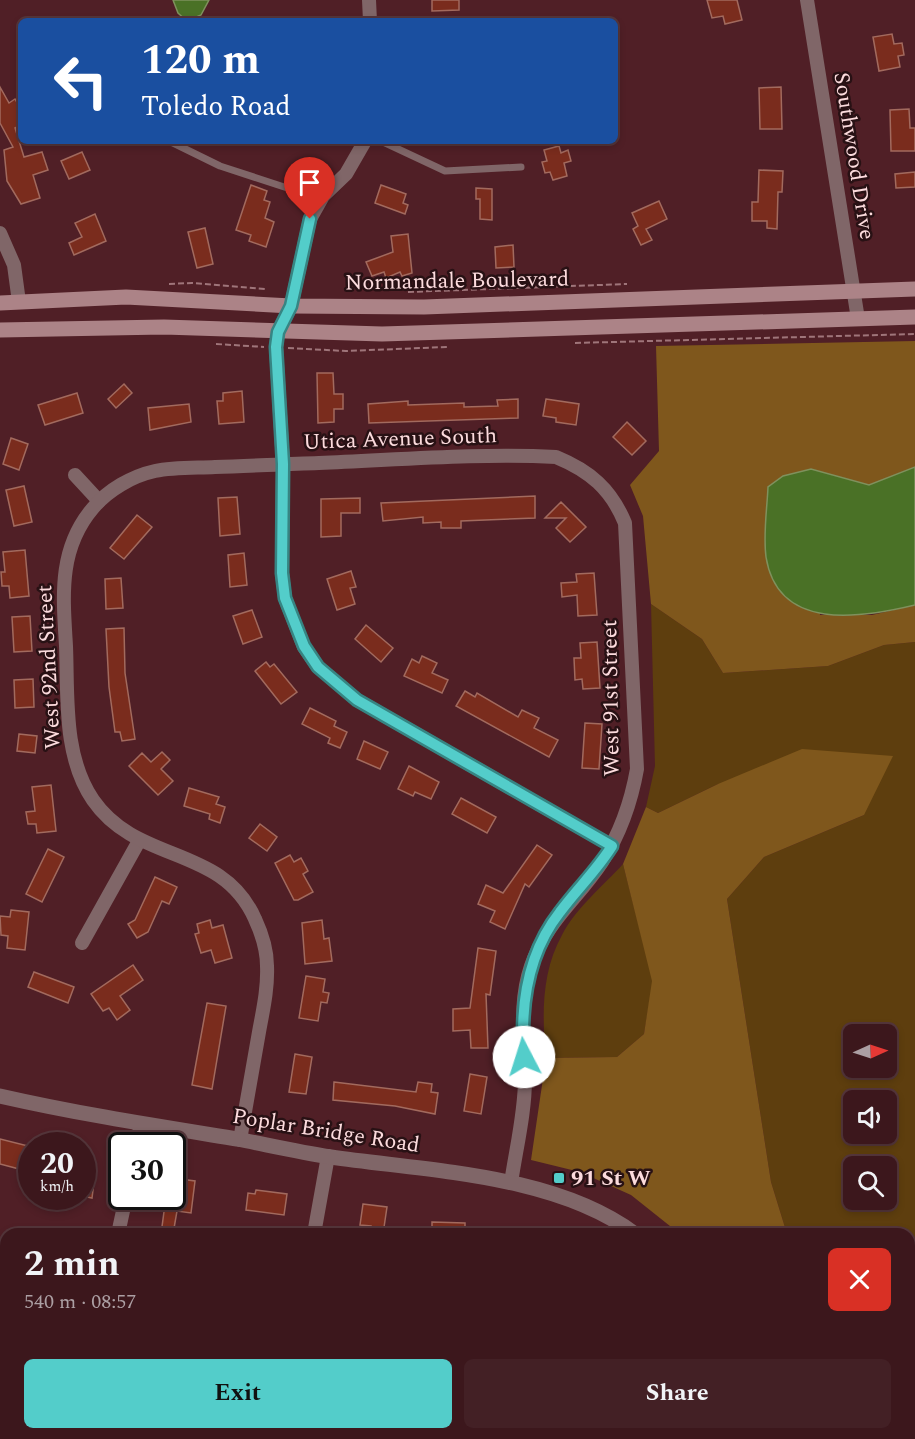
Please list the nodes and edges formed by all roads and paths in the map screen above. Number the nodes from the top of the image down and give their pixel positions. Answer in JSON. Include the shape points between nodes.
{"nodes":[{"id":1,"x":369,"y":0,"type":"edge"},
{"id":2,"x":807,"y":0,"type":"edge"},
{"id":3,"x":370,"y":18,"type":"edge"},
{"id":4,"x":175,"y":144,"type":"edge"},
{"id":5,"x":363,"y":144,"type":"edge"},
{"id":6,"x":387,"y":144,"type":"edge"},
{"id":7,"x":521,"y":167,"type":"dead end"},
{"id":8,"x":321,"y":199,"type":"junction"},
{"id":9,"x":0,"y":233,"type":"edge"},
{"id":10,"x":635,"y":284,"type":"dead end"},
{"id":11,"x":160,"y":285,"type":"dead end"},
{"id":12,"x":266,"y":289,"type":"dead end"},
{"id":13,"x":915,"y":289,"type":"edge"},
{"id":14,"x":854,"y":291,"type":"junction"},
{"id":15,"x":400,"y":292,"type":"dead end"},
{"id":16,"x":18,"y":302,"type":"junction"},
{"id":17,"x":0,"y":303,"type":"edge"},
{"id":18,"x":291,"y":306,"type":"junction"},
{"id":19,"x":915,"y":317,"type":"edge"},
{"id":20,"x":858,"y":319,"type":"junction"},
{"id":21,"x":0,"y":330,"type":"edge"},
{"id":22,"x":278,"y":332,"type":"junction"},
{"id":23,"x":915,"y":334,"type":"edge"},
{"id":24,"x":774,"y":338,"type":"dead end"},
{"id":25,"x":283,"y":464,"type":"junction"},
{"id":26,"x":75,"y":475,"type":"dead end"},
{"id":27,"x":99,"y":501,"type":"junction"},
{"id":28,"x":627,"y":542,"type":"joint"},
{"id":29,"x":139,"y":841,"type":"junction"},
{"id":30,"x":612,"y":846,"type":"junction"},
{"id":31,"x":82,"y":944,"type":"dead end"},
{"id":32,"x":0,"y":1096,"type":"edge"},
{"id":33,"x":141,"y":1124,"type":"junction"},
{"id":34,"x":139,"y":1132,"type":"edge"},
{"id":35,"x":240,"y":1140,"type":"junction"},
{"id":36,"x":328,"y":1156,"type":"junction"},
{"id":37,"x":511,"y":1183,"type":"junction"},
{"id":38,"x":123,"y":1210,"type":"edge"},
{"id":39,"x":119,"y":1228,"type":"edge"},
{"id":40,"x":315,"y":1228,"type":"edge"},
{"id":41,"x":627,"y":1228,"type":"edge"}],
"edges":[{"from":1,"to":3,"type":"street"},
{"from":2,"to":14,"type":"street","name":"Southwood Drive"},
{"from":4,"to":8,"type":"lane","via":[[220,166]]},
{"from":5,"to":8,"type":"street","via":[[346,174]]},
{"from":6,"to":7,"type":"lane","via":[[445,171]]},
{"from":8,"to":18,"type":"street","via":[[306,230]]},
{"from":9,"to":16,"type":"street","via":[[14,265]]},
{"from":10,"to":15,"type":"path"},
{"from":11,"to":12,"type":"path","via":[[192,283]]},
{"from":13,"to":14,"type":"main road","name":"Normandale Boulevard"},
{"from":14,"to":18,"type":"main road","name":"Normandale Boulevard","via":[[424,307]]},
{"from":14,"to":20,"type":"street","name":"Southwood Drive"},
{"from":16,"to":17,"type":"main road","name":"Normandale Boulevard"},
{"from":16,"to":18,"type":"main road","name":"Normandale Boulevard","via":[[126,297]]},
{"from":18,"to":22,"type":"street"},
{"from":19,"to":20,"type":"main road"},
{"from":20,"to":22,"type":"main road","via":[[382,334]]},
{"from":21,"to":22,"type":"main road","via":[[164,327]]},
{"from":22,"to":25,"type":"street"},
{"from":23,"to":24,"type":"path"},
{"from":25,"to":27,"type":"street","name":"Utica Avenue South","via":[[155,471],[132,478]]},
{"from":25,"to":28,"type":"street","name":"Utica Avenue South","via":[[556,457],[577,465],[608,491],[625,523]]},
{"from":25,"to":30,"type":"street","via":[[285,598],[304,646],[318,667],[357,700]]},
{"from":26,"to":27,"type":"street"},
{"from":27,"to":29,"type":"street","name":"West 92nd Street","via":[[80,526],[64,570],[70,730],[82,779],[94,801]]},
{"from":28,"to":30,"type":"street","name":"West 91st Street","via":[[638,769],[631,802]]},
{"from":29,"to":31,"type":"street"},
{"from":29,"to":35,"type":"street","name":"West 92nd Street","via":[[199,862],[221,876],[240,894],[264,940],[266,990]]},
{"from":30,"to":37,"type":"street","name":"West 91st Street","via":[[559,913],[531,967],[521,1026],[524,1091]]},
{"from":32,"to":33,"type":"street","name":"Poplar Bridge Road"},
{"from":33,"to":34,"type":"street"},
{"from":33,"to":35,"type":"street","name":"Poplar Bridge Road"},
{"from":35,"to":36,"type":"street","name":"Poplar Bridge Road"},
{"from":36,"to":37,"type":"street","name":"Poplar Bridge Road"},
{"from":36,"to":40,"type":"street"},
{"from":37,"to":41,"type":"street","name":"Poplar Bridge Road","via":[[580,1204],[612,1217]]},
{"from":38,"to":39,"type":"street"}]}
